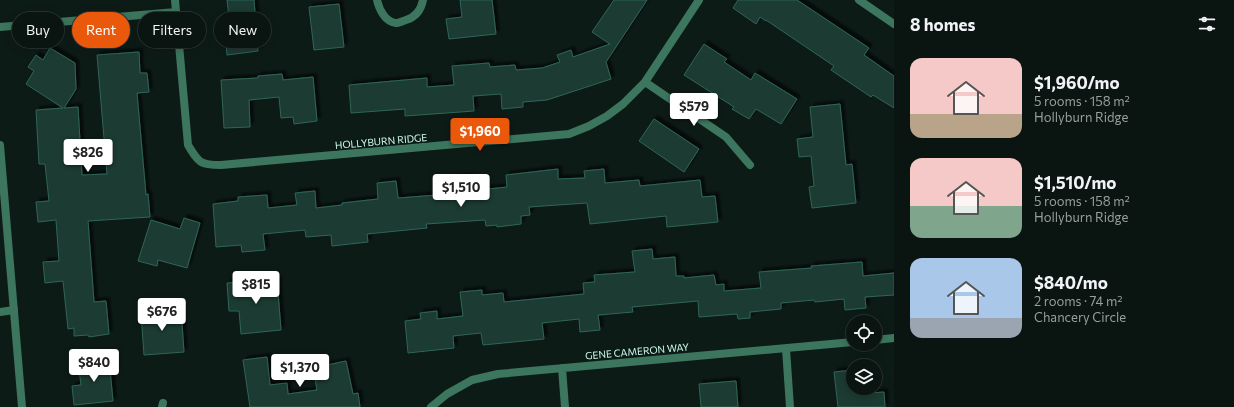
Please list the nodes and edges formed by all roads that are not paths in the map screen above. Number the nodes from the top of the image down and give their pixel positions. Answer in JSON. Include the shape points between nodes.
{"nodes":[{"id":1,"x":175,"y":0,"type":"edge"},
{"id":2,"x":377,"y":0,"type":"edge"},
{"id":3,"x":423,"y":0,"type":"edge"},
{"id":4,"x":699,"y":0,"type":"edge"},
{"id":5,"x":859,"y":0,"type":"edge"},
{"id":6,"x":176,"y":12,"type":"edge"},
{"id":7,"x":138,"y":15,"type":"edge"},
{"id":8,"x":894,"y":24,"type":"edge"},
{"id":9,"x":0,"y":28,"type":"edge"},
{"id":10,"x":179,"y":48,"type":"edge"},
{"id":11,"x":645,"y":82,"type":"junction"},
{"id":12,"x":0,"y":145,"type":"edge"},
{"id":13,"x":750,"y":165,"type":"dead end"},
{"id":14,"x":14,"y":310,"type":"junction"},
{"id":15,"x":0,"y":312,"type":"edge"},
{"id":16,"x":894,"y":338,"type":"edge"},
{"id":17,"x":882,"y":339,"type":"edge"},
{"id":18,"x":846,"y":343,"type":"edge"},
{"id":19,"x":786,"y":349,"type":"junction"},
{"id":20,"x":562,"y":368,"type":"junction"},
{"id":21,"x":22,"y":407,"type":"edge"},
{"id":22,"x":430,"y":407,"type":"edge"},
{"id":23,"x":565,"y":407,"type":"edge"},
{"id":24,"x":790,"y":407,"type":"edge"}],
"edges":[{"from":1,"to":6,"type":"street"},
{"from":2,"to":3,"type":"street","via":[[379,9],[386,18],[396,23],[413,18],[421,8]]},
{"from":4,"to":11,"type":"street","name":"HOLLYBURN RIDGE"},
{"from":5,"to":8,"type":"street"},
{"from":7,"to":9,"type":"street"},
{"from":10,"to":11,"type":"street","name":"HOLLYBURN RIDGE","via":[[188,145],[196,159],[207,165],[570,134],[607,116]]},
{"from":11,"to":13,"type":"street","via":[[726,137]]},
{"from":12,"to":14,"type":"street"},
{"from":14,"to":15,"type":"street"},
{"from":14,"to":21,"type":"street"},
{"from":16,"to":17,"type":"street"},
{"from":18,"to":19,"type":"street","name":"GENE CAMERON WAY"},
{"from":19,"to":20,"type":"street","name":"GENE CAMERON WAY"},
{"from":19,"to":24,"type":"street"},
{"from":20,"to":22,"type":"street","name":"GENE CAMERON WAY","via":[[498,374],[472,380]]},
{"from":20,"to":23,"type":"street"}]}
